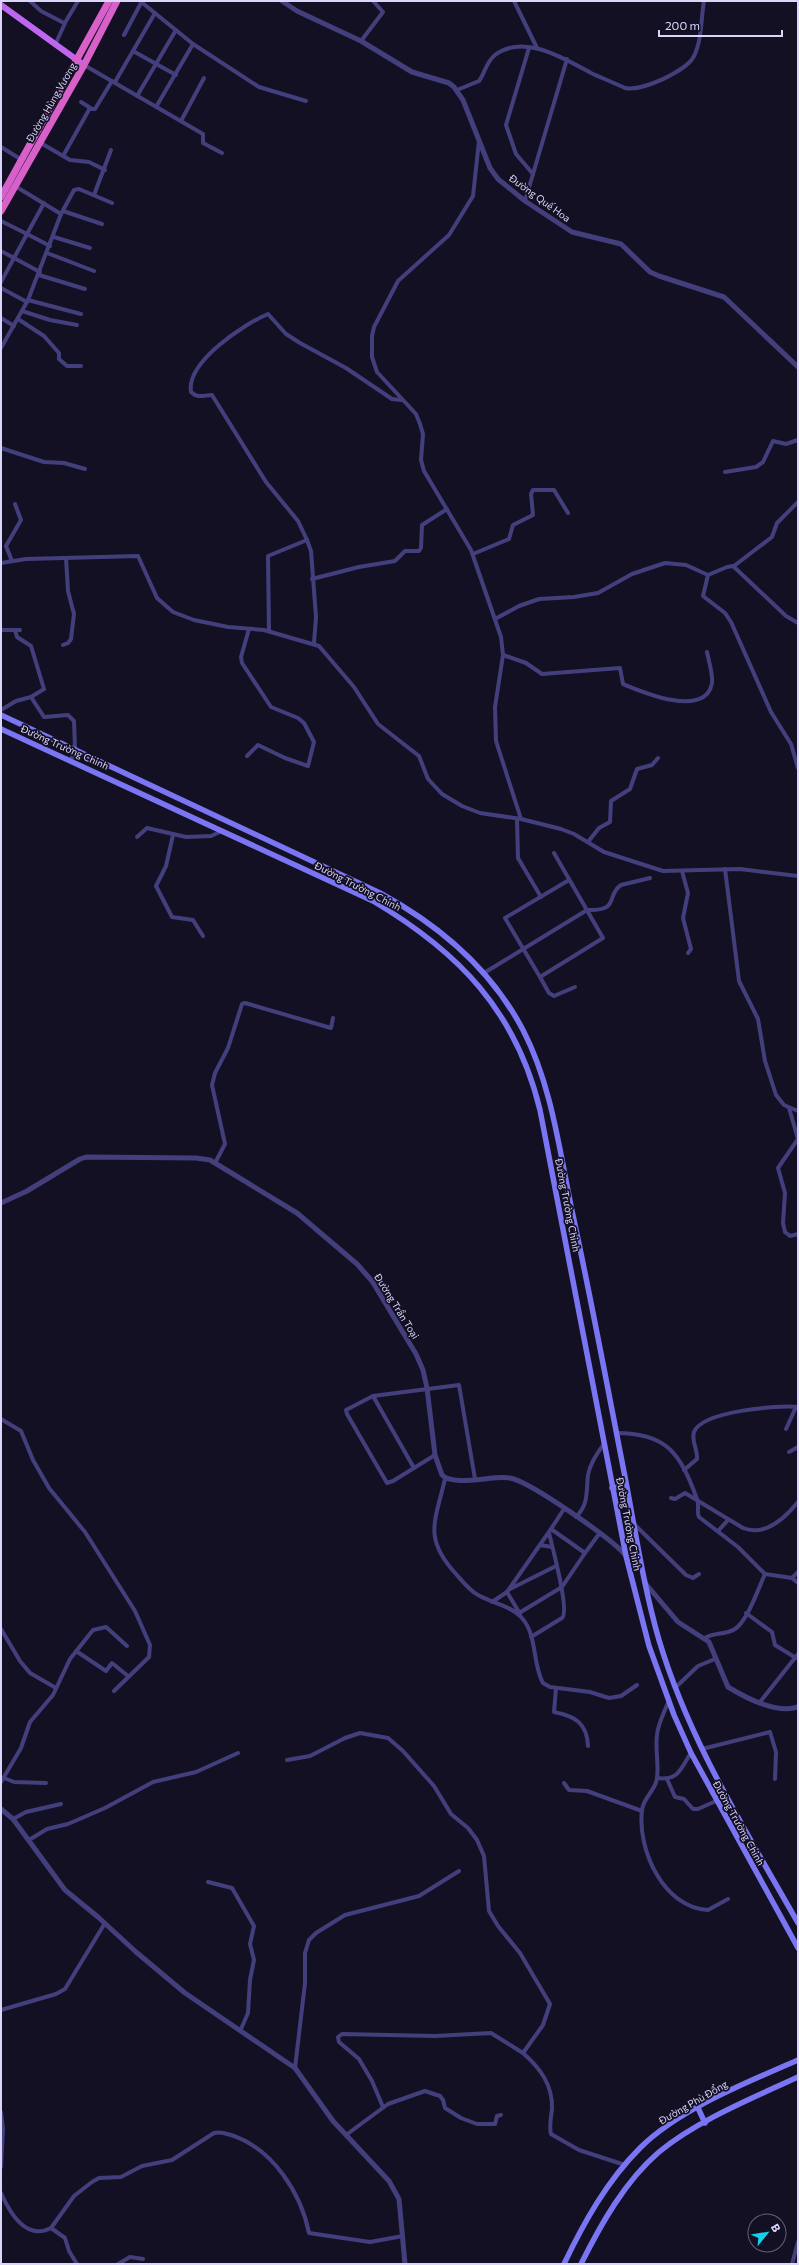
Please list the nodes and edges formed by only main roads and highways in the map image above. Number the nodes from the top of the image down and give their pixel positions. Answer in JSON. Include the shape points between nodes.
{"nodes":[{"id":1,"x":109,"y":1,"type":"edge"},
{"id":2,"x":117,"y":1,"type":"edge"},
{"id":3,"x":1,"y":5,"type":"edge"},
{"id":4,"x":77,"y":61,"type":"junction"},
{"id":5,"x":84,"y":65,"type":"junction"},
{"id":6,"x":24,"y":161,"type":"junction"},
{"id":7,"x":1,"y":197,"type":"edge"},
{"id":8,"x":1,"y":211,"type":"edge"},
{"id":9,"x":1,"y":716,"type":"edge"},
{"id":10,"x":1,"y":729,"type":"edge"},
{"id":11,"x":451,"y":941,"type":"junction"},
{"id":12,"x":444,"y":950,"type":"junction"},
{"id":13,"x":549,"y":1099,"type":"junction"},
{"id":14,"x":538,"y":1101,"type":"junction"},
{"id":15,"x":626,"y":1486,"type":"junction"},
{"id":16,"x":612,"y":1488,"type":"junction"},
{"id":17,"x":729,"y":1802,"type":"junction"},
{"id":18,"x":719,"y":1807,"type":"junction"},
{"id":19,"x":798,"y":1923,"type":"edge"},
{"id":20,"x":798,"y":1948,"type":"edge"},
{"id":21,"x":798,"y":2060,"type":"edge"},
{"id":22,"x":798,"y":2077,"type":"edge"},
{"id":23,"x":698,"y":2108,"type":"junction"},
{"id":24,"x":705,"y":2123,"type":"junction"},
{"id":25,"x":564,"y":2264,"type":"edge"},
{"id":26,"x":582,"y":2264,"type":"edge"}],
"edges":[{"from":1,"to":4,"type":"highway","name":"Đường Hùng Vương"},
{"from":2,"to":5,"type":"highway","name":"Đường Hùng Vương"},
{"from":3,"to":4,"type":"main road"},
{"from":4,"to":5,"type":"main road"},
{"from":4,"to":6,"type":"highway","name":"Đường Hùng Vương"},
{"from":5,"to":6,"type":"highway","name":"Đường Hùng Vương","via":[[39,142]]},
{"from":6,"to":7,"type":"highway","name":"Đường Hùng Vương"},
{"from":6,"to":8,"type":"highway","name":"Đường Hùng Vương","via":[[15,186]]},
{"from":9,"to":11,"type":"main road","name":"Đường Trường Chinh","via":[[380,893],[410,909]]},
{"from":10,"to":12,"type":"main road","name":"Đường Trường Chinh","via":[[373,901],[415,927]]},
{"from":11,"to":12,"type":"main road"},
{"from":11,"to":13,"type":"main road","name":"Đường Trường Chinh","via":[[484,973],[523,1030]]},
{"from":12,"to":14,"type":"main road","name":"Đường Trường Chinh","via":[[475,980],[506,1022],[524,1059]]},
{"from":13,"to":14,"type":"main road"},
{"from":13,"to":15,"type":"main road","name":"Đường Trường Chinh"},
{"from":14,"to":16,"type":"main road","name":"Đường Trường Chinh"},
{"from":15,"to":16,"type":"main road"},
{"from":15,"to":17,"type":"main road","name":"Đường Trường Chinh","via":[[644,1583],[660,1641],[702,1749]]},
{"from":16,"to":18,"type":"main road","name":"Đường Trường Chinh","via":[[649,1646],[668,1700],[691,1753]]},
{"from":17,"to":18,"type":"main road"},
{"from":17,"to":19,"type":"main road","name":"Đường Trường Chinh"},
{"from":18,"to":20,"type":"main road","name":"Đường Trường Chinh"},
{"from":21,"to":23,"type":"main road","name":"Đường Phù Đổng"},
{"from":22,"to":24,"type":"main road"},
{"from":23,"to":24,"type":"main road"},
{"from":23,"to":25,"type":"main road","name":"Đường Phù Đổng","via":[[653,2136],[625,2165],[585,2222]]},
{"from":24,"to":26,"type":"main road","via":[[660,2151],[637,2175],[597,2233]]}]}
